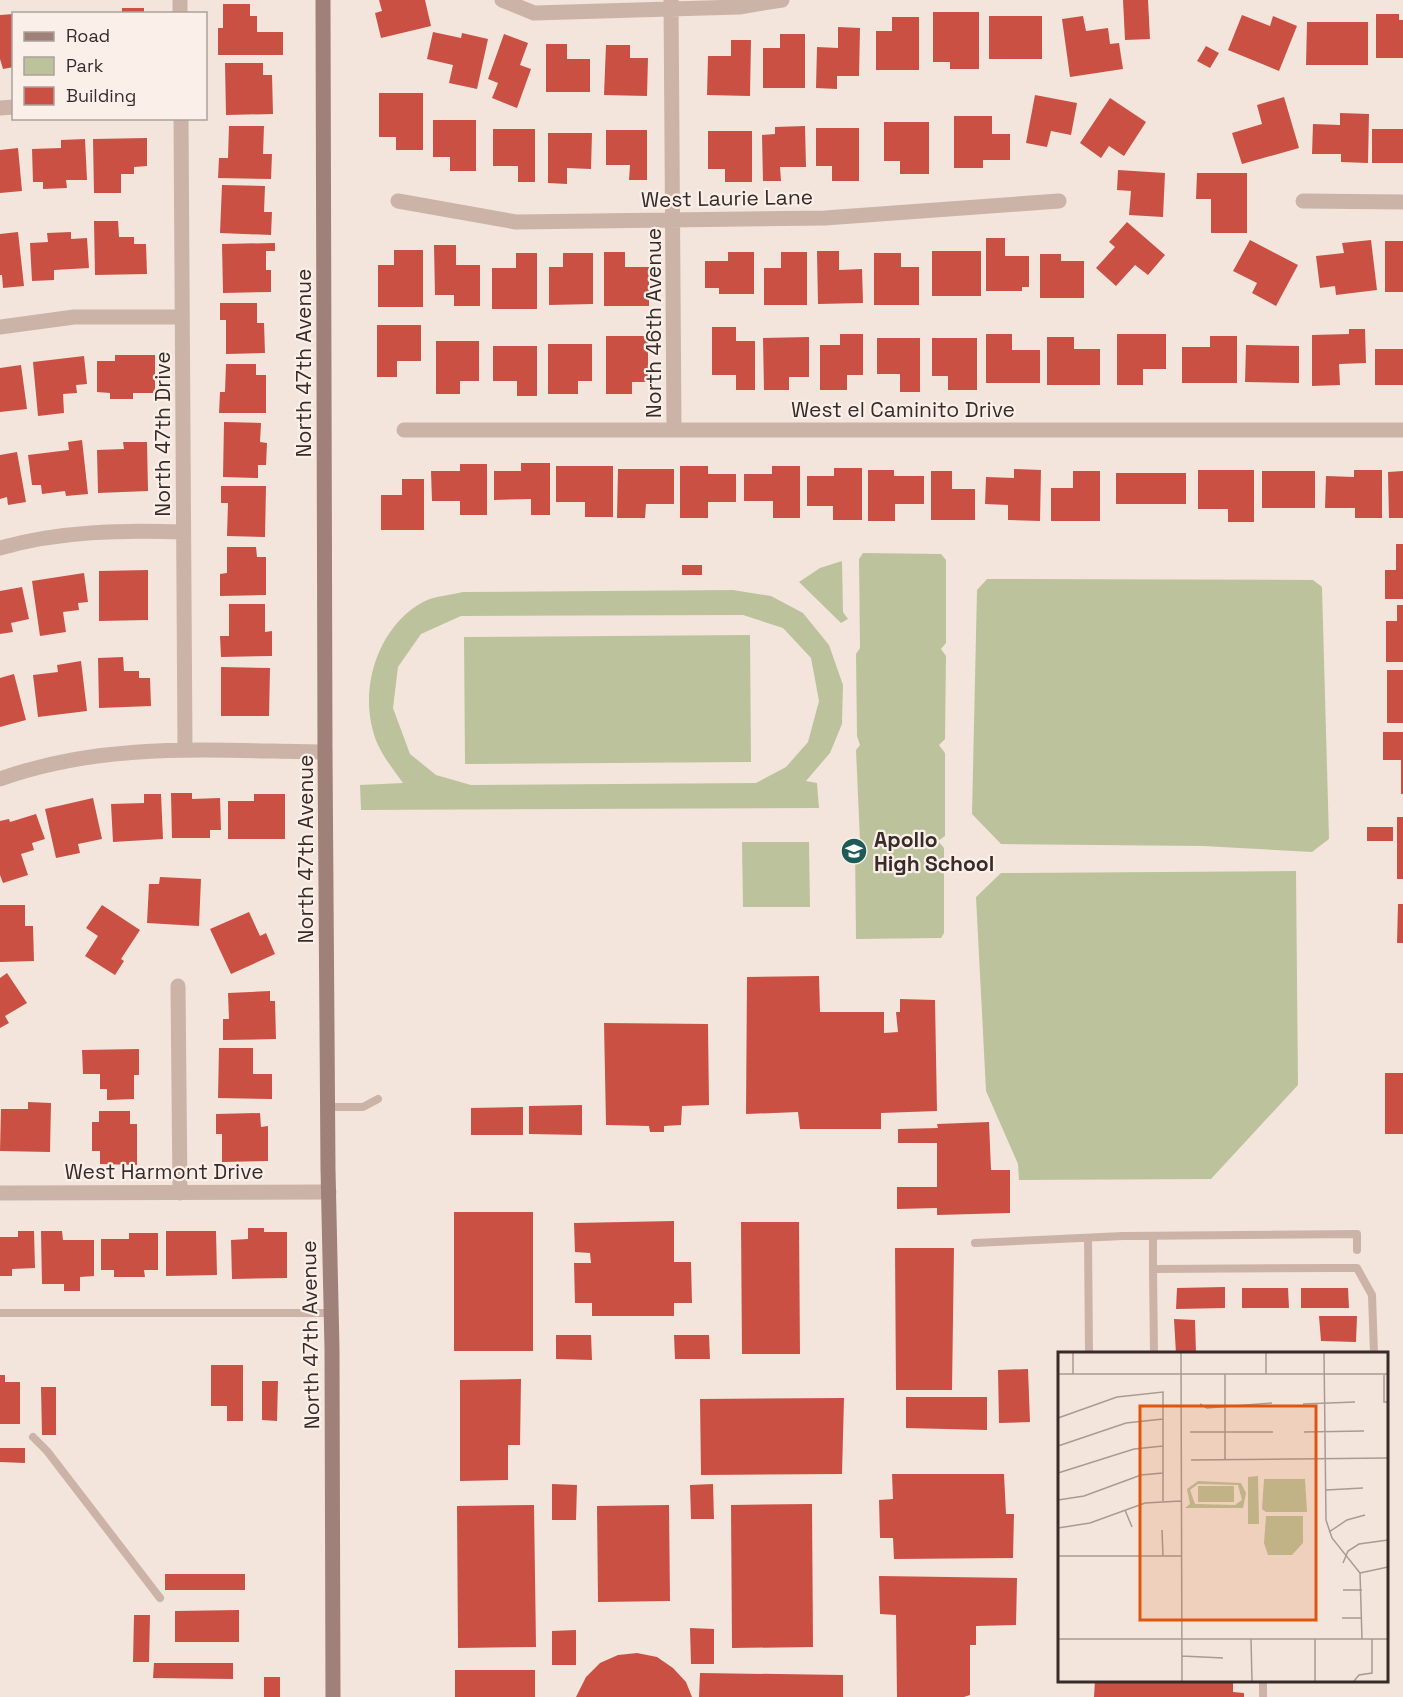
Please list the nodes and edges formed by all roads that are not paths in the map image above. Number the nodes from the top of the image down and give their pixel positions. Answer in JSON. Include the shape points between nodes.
{"nodes":[{"id":1,"x":323,"y":0,"type":"edge"},
{"id":2,"x":502,"y":0,"type":"edge"},
{"id":3,"x":782,"y":0,"type":"edge"},
{"id":4,"x":671,"y":5,"type":"edge"},
{"id":5,"x":181,"y":120,"type":"edge"},
{"id":6,"x":398,"y":201,"type":"dead end"},
{"id":7,"x":1059,"y":201,"type":"dead end"},
{"id":8,"x":1303,"y":201,"type":"dead end"},
{"id":9,"x":1403,"y":202,"type":"edge"},
{"id":10,"x":674,"y":221,"type":"junction"},
{"id":11,"x":182,"y":317,"type":"junction"},
{"id":12,"x":0,"y":327,"type":"edge"},
{"id":13,"x":404,"y":430,"type":"dead end"},
{"id":14,"x":674,"y":430,"type":"junction"},
{"id":15,"x":1403,"y":430,"type":"edge"},
{"id":16,"x":183,"y":532,"type":"junction"},
{"id":17,"x":0,"y":548,"type":"edge"},
{"id":18,"x":185,"y":750,"type":"junction"},
{"id":19,"x":325,"y":752,"type":"junction"},
{"id":20,"x":0,"y":779,"type":"edge"},
{"id":21,"x":178,"y":986,"type":"dead end"},
{"id":22,"x":378,"y":1099,"type":"dead end"},
{"id":23,"x":327,"y":1107,"type":"junction"},
{"id":24,"x":329,"y":1192,"type":"junction"},
{"id":25,"x":0,"y":1193,"type":"edge"},
{"id":26,"x":180,"y":1193,"type":"junction"},
{"id":27,"x":1154,"y":1236,"type":"junction"},
{"id":28,"x":1088,"y":1238,"type":"junction"},
{"id":29,"x":975,"y":1243,"type":"dead end"},
{"id":30,"x":1357,"y":1250,"type":"dead end"},
{"id":31,"x":1153,"y":1269,"type":"junction"},
{"id":32,"x":0,"y":1313,"type":"edge"},
{"id":33,"x":332,"y":1313,"type":"junction"},
{"id":34,"x":1089,"y":1352,"type":"edge"},
{"id":35,"x":1154,"y":1352,"type":"edge"},
{"id":36,"x":1374,"y":1352,"type":"edge"},
{"id":37,"x":33,"y":1437,"type":"dead end"},
{"id":38,"x":160,"y":1599,"type":"dead end"},
{"id":39,"x":333,"y":1697,"type":"edge"}],
"edges":[{"from":1,"to":19,"type":"street","name":"North 47th Avenue"},
{"from":2,"to":4,"type":"street","via":[[534,13]]},
{"from":3,"to":4,"type":"street","via":[[739,7]]},
{"from":4,"to":10,"type":"street","name":"North 46th Avenue"},
{"from":5,"to":11,"type":"street","name":"North 47th Drive"},
{"from":6,"to":10,"type":"street","name":"West Laurie Lane","via":[[516,222]]},
{"from":7,"to":10,"type":"street","name":"West Laurie Lane","via":[[825,218]]},
{"from":8,"to":9,"type":"street"},
{"from":10,"to":14,"type":"street","name":"North 46th Avenue"},
{"from":11,"to":12,"type":"street","via":[[74,317]]},
{"from":11,"to":16,"type":"street","name":"North 47th Drive"},
{"from":13,"to":14,"type":"street","name":"West el Caminito Drive"},
{"from":14,"to":15,"type":"street","name":"West el Caminito Drive"},
{"from":16,"to":17,"type":"street","via":[[96,532]]},
{"from":16,"to":18,"type":"street","name":"North 47th Drive"},
{"from":18,"to":19,"type":"street"},
{"from":18,"to":20,"type":"street","via":[[79,756],[37,765]]},
{"from":19,"to":23,"type":"street","name":"North 47th Avenue"},
{"from":21,"to":26,"type":"street"},
{"from":22,"to":23,"type":"lane","via":[[363,1107]]},
{"from":23,"to":24,"type":"street","name":"North 47th Avenue"},
{"from":24,"to":26,"type":"street","name":"West Harmont Drive"},
{"from":24,"to":33,"type":"street","name":"North 47th Avenue"},
{"from":25,"to":26,"type":"street","name":"West Harmont Drive"},
{"from":27,"to":28,"type":"lane"},
{"from":27,"to":30,"type":"lane","via":[[1357,1234]]},
{"from":27,"to":31,"type":"lane"},
{"from":28,"to":29,"type":"lane"},
{"from":28,"to":34,"type":"lane"},
{"from":31,"to":35,"type":"lane"},
{"from":31,"to":36,"type":"lane","via":[[1357,1268],[1372,1295]]},
{"from":32,"to":33,"type":"lane"},
{"from":33,"to":39,"type":"street","name":"North 47th Avenue"},
{"from":37,"to":38,"type":"lane"}]}
